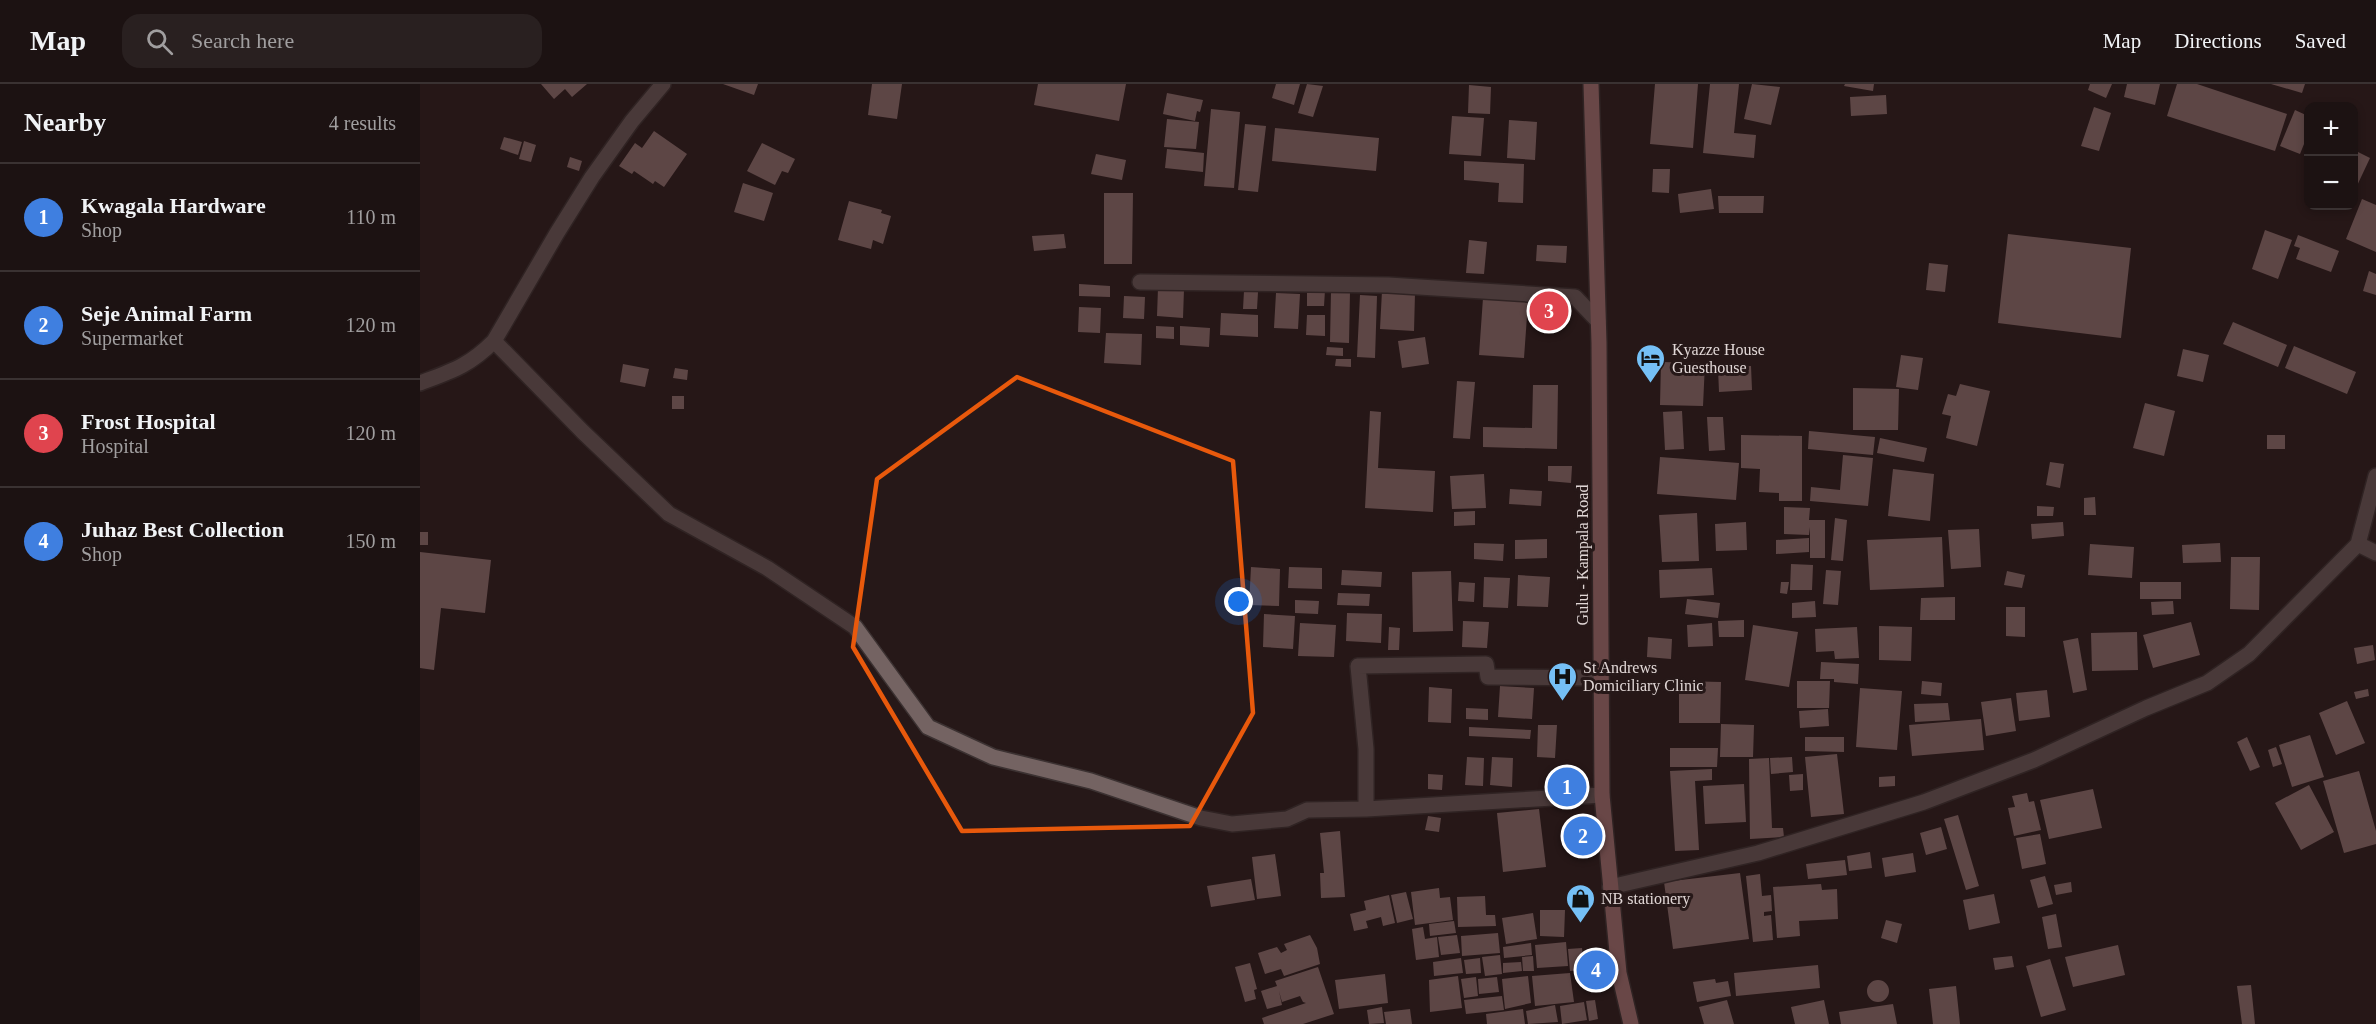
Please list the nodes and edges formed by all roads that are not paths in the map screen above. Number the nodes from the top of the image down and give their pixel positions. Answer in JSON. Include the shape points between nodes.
{"nodes":[{"id":1,"x":663,"y":84,"type":"edge"},
{"id":2,"x":1591,"y":84,"type":"edge"},
{"id":3,"x":1140,"y":282,"type":"dead end"},
{"id":4,"x":1598,"y":321,"type":"junction"},
{"id":5,"x":494,"y":341,"type":"junction"},
{"id":6,"x":420,"y":383,"type":"edge"},
{"id":7,"x":2376,"y":476,"type":"edge"},
{"id":8,"x":2358,"y":544,"type":"junction"},
{"id":9,"x":2376,"y":554,"type":"edge"},
{"id":10,"x":1600,"y":678,"type":"junction"},
{"id":11,"x":1602,"y":795,"type":"junction"},
{"id":12,"x":1366,"y":809,"type":"junction"},
{"id":13,"x":1610,"y":887,"type":"junction"},
{"id":14,"x":1631,"y":1024,"type":"edge"}],
"edges":[{"from":1,"to":5,"type":"street","via":[[592,177]]},
{"from":2,"to":4,"type":"main road","name":"Gulu - Kampala Road"},
{"from":3,"to":4,"type":"street","via":[[1388,285],[1575,297]]},
{"from":4,"to":10,"type":"main road","name":"Gulu - Kampala Road"},
{"from":5,"to":6,"type":"street","via":[[463,367]]},
{"from":5,"to":12,"type":"street","via":[[669,514],[767,568],[855,627],[928,727],[993,757],[1091,781],[1201,818],[1232,824],[1287,819],[1307,810]]},
{"from":7,"to":8,"type":"street"},
{"from":8,"to":9,"type":"street"},
{"from":8,"to":13,"type":"street","via":[[2249,654],[2207,683],[2034,760],[1924,801],[1758,853]]},
{"from":10,"to":11,"type":"main road","name":"Gulu - Kampala Road"},
{"from":10,"to":12,"type":"street","via":[[1488,677],[1486,663],[1358,666],[1366,748]]},
{"from":11,"to":12,"type":"street"},
{"from":11,"to":13,"type":"main road","name":"Gulu - Kampala Road"},
{"from":13,"to":14,"type":"main road","name":"Gulu - Kampala Road","via":[[1619,973]]}]}
